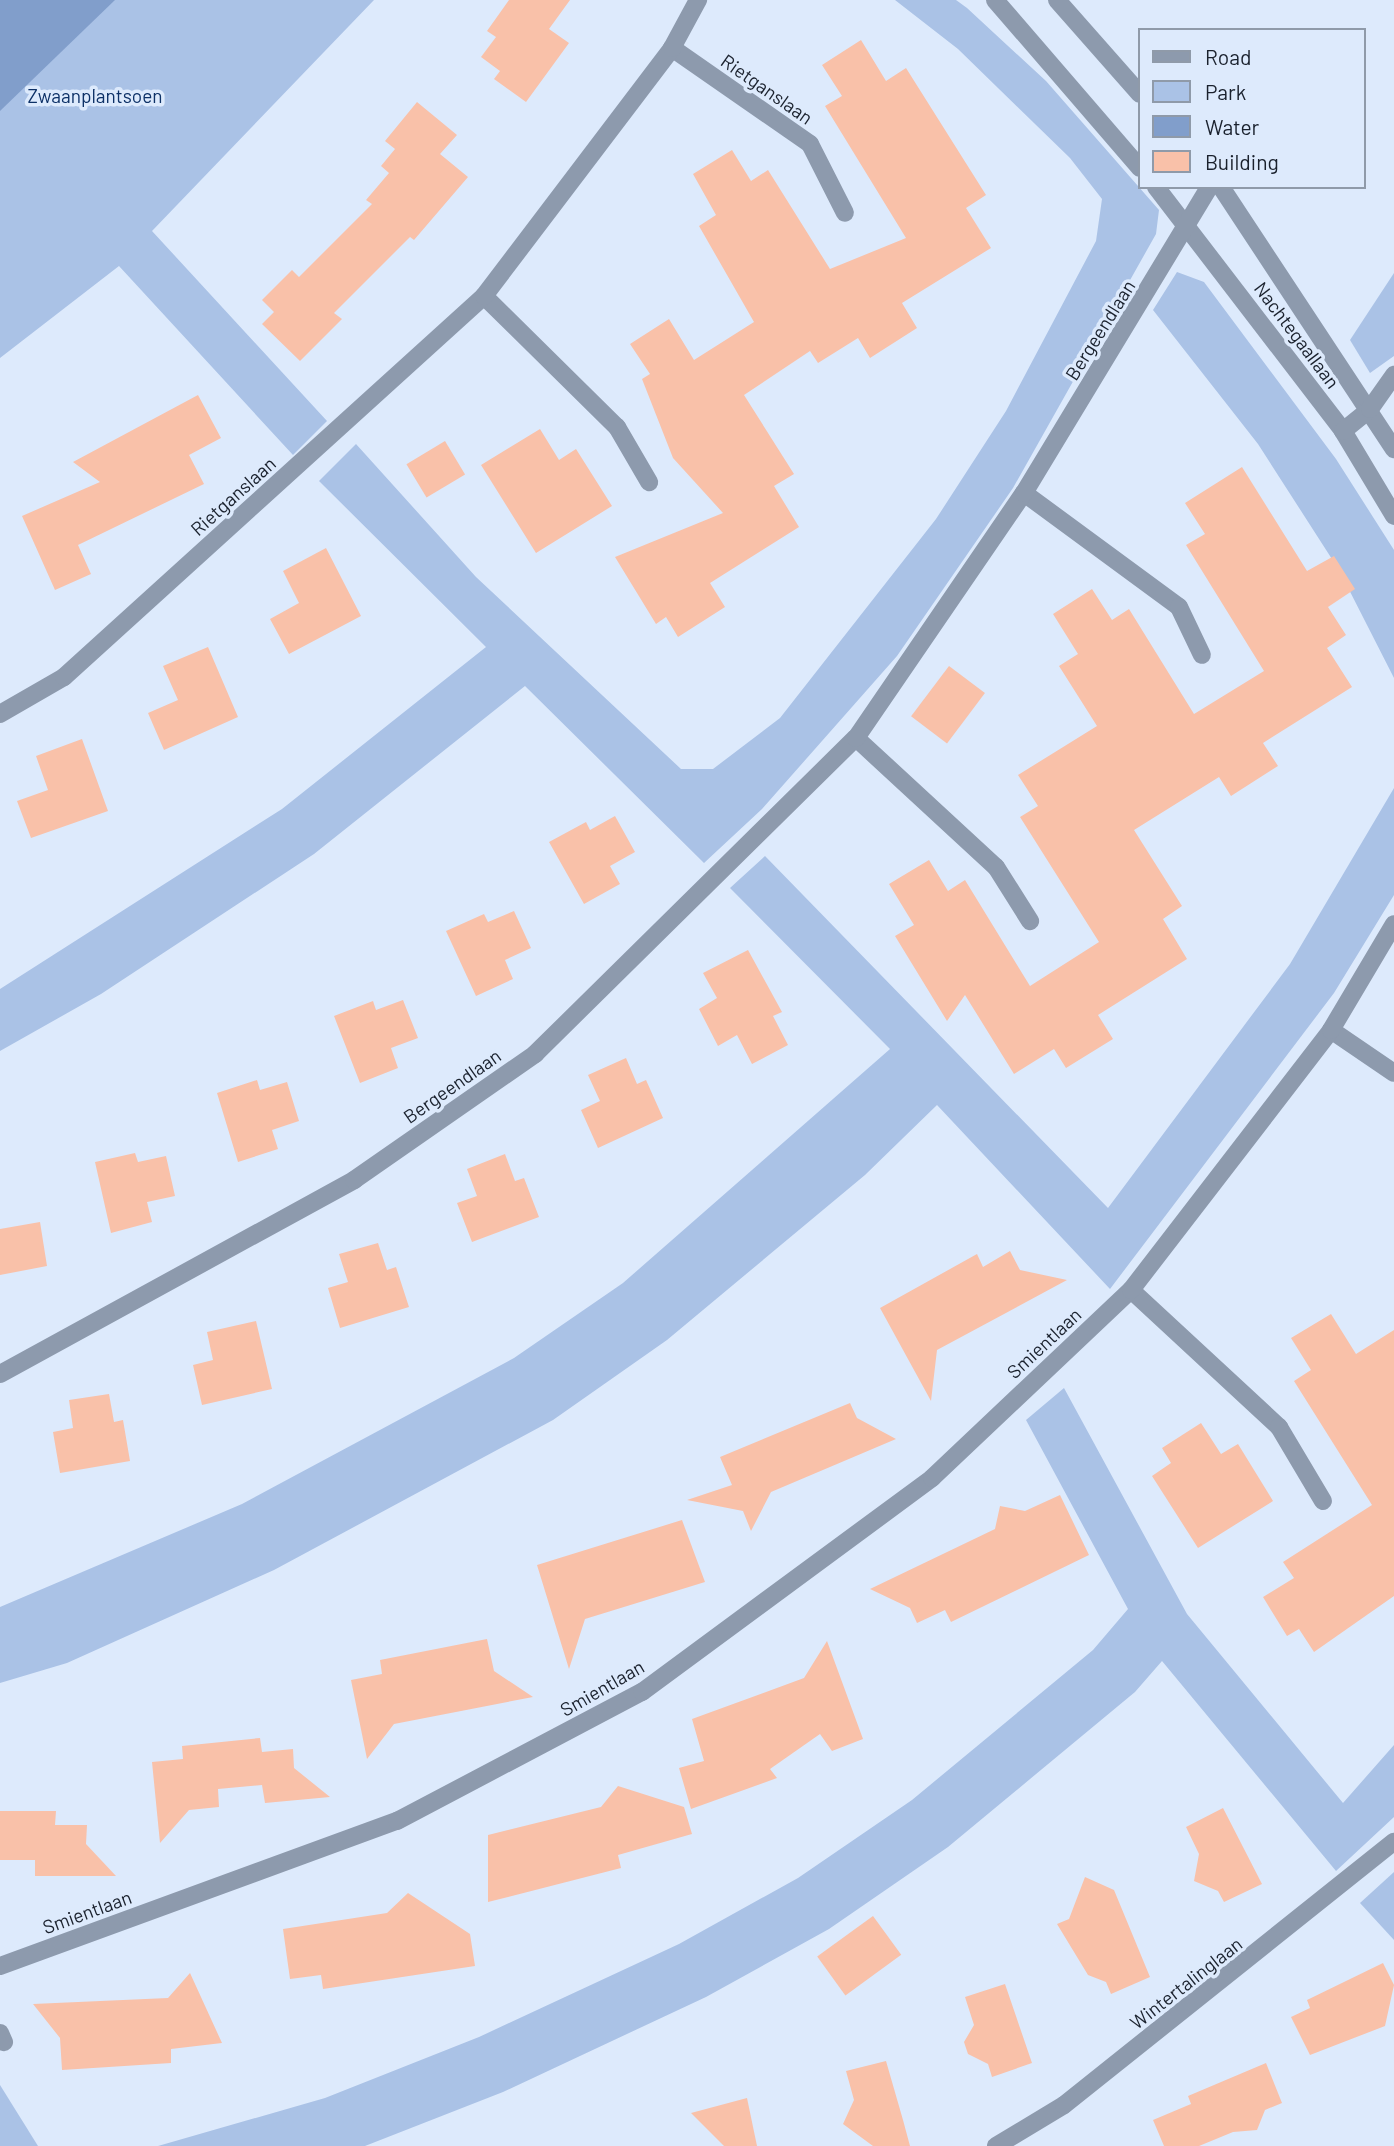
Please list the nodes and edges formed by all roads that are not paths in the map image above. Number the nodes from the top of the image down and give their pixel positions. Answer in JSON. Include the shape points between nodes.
{"nodes":[{"id":1,"x":698,"y":0,"type":"edge"},
{"id":2,"x":995,"y":0,"type":"edge"},
{"id":3,"x":1057,"y":0,"type":"edge"},
{"id":4,"x":672,"y":48,"type":"junction"},
{"id":5,"x":1138,"y":92,"type":"edge"},
{"id":6,"x":1138,"y":165,"type":"edge"},
{"id":7,"x":1158,"y":189,"type":"edge"},
{"id":8,"x":1208,"y":189,"type":"edge"},
{"id":9,"x":1222,"y":189,"type":"edge"},
{"id":10,"x":845,"y":213,"type":"dead end"},
{"id":11,"x":1188,"y":228,"type":"junction"},
{"id":12,"x":485,"y":296,"type":"junction"},
{"id":13,"x":1394,"y":375,"type":"edge"},
{"id":14,"x":1370,"y":409,"type":"junction"},
{"id":15,"x":1343,"y":431,"type":"junction"},
{"id":16,"x":1394,"y":449,"type":"edge"},
{"id":17,"x":649,"y":482,"type":"dead end"},
{"id":18,"x":1024,"y":493,"type":"junction"},
{"id":19,"x":1394,"y":516,"type":"edge"},
{"id":20,"x":1202,"y":655,"type":"dead end"},
{"id":21,"x":0,"y":714,"type":"edge"},
{"id":22,"x":856,"y":737,"type":"junction"},
{"id":23,"x":1030,"y":921,"type":"dead end"},
{"id":24,"x":1394,"y":924,"type":"edge"},
{"id":25,"x":1331,"y":1030,"type":"junction"},
{"id":26,"x":1394,"y":1073,"type":"edge"},
{"id":27,"x":1131,"y":1290,"type":"junction"},
{"id":28,"x":0,"y":1374,"type":"edge"},
{"id":29,"x":1323,"y":1501,"type":"dead end"},
{"id":30,"x":1394,"y":1842,"type":"edge"},
{"id":31,"x":0,"y":1966,"type":"edge"},
{"id":32,"x":996,"y":2146,"type":"edge"}],
"edges":[{"from":1,"to":4,"type":"street","name":"Rietganslaan"},
{"from":2,"to":6,"type":"street"},
{"from":3,"to":5,"type":"street"},
{"from":4,"to":10,"type":"street","name":"Rietganslaan","via":[[810,144]]},
{"from":4,"to":12,"type":"street","name":"Rietganslaan"},
{"from":7,"to":11,"type":"street","name":"Nachtegaallaan"},
{"from":8,"to":11,"type":"street","name":"Bergeendlaan"},
{"from":9,"to":14,"type":"street","name":"Nachtegaallaan"},
{"from":11,"to":15,"type":"street","name":"Nachtegaallaan"},
{"from":11,"to":18,"type":"street","name":"Bergeendlaan"},
{"from":12,"to":17,"type":"street","via":[[617,427]]},
{"from":12,"to":21,"type":"street","name":"Rietganslaan","via":[[64,677]]},
{"from":13,"to":14,"type":"street"},
{"from":14,"to":15,"type":"street"},
{"from":14,"to":16,"type":"street","name":"Nachtegaallaan"},
{"from":15,"to":19,"type":"street","name":"Nachtegaallaan"},
{"from":18,"to":20,"type":"street","via":[[1180,607]]},
{"from":18,"to":22,"type":"street","name":"Bergeendlaan"},
{"from":22,"to":23,"type":"street","via":[[996,867]]},
{"from":22,"to":28,"type":"street","name":"Bergeendlaan","via":[[535,1054],[354,1180]]},
{"from":24,"to":25,"type":"street","name":"Smientlaan"},
{"from":25,"to":26,"type":"street"},
{"from":25,"to":27,"type":"street","name":"Smientlaan"},
{"from":27,"to":29,"type":"street","via":[[1279,1427]]},
{"from":27,"to":31,"type":"street","name":"Smientlaan","via":[[932,1478],[642,1692],[397,1821]]},
{"from":30,"to":32,"type":"street","name":"Wintertalinglaan","via":[[1063,2105]]}]}
